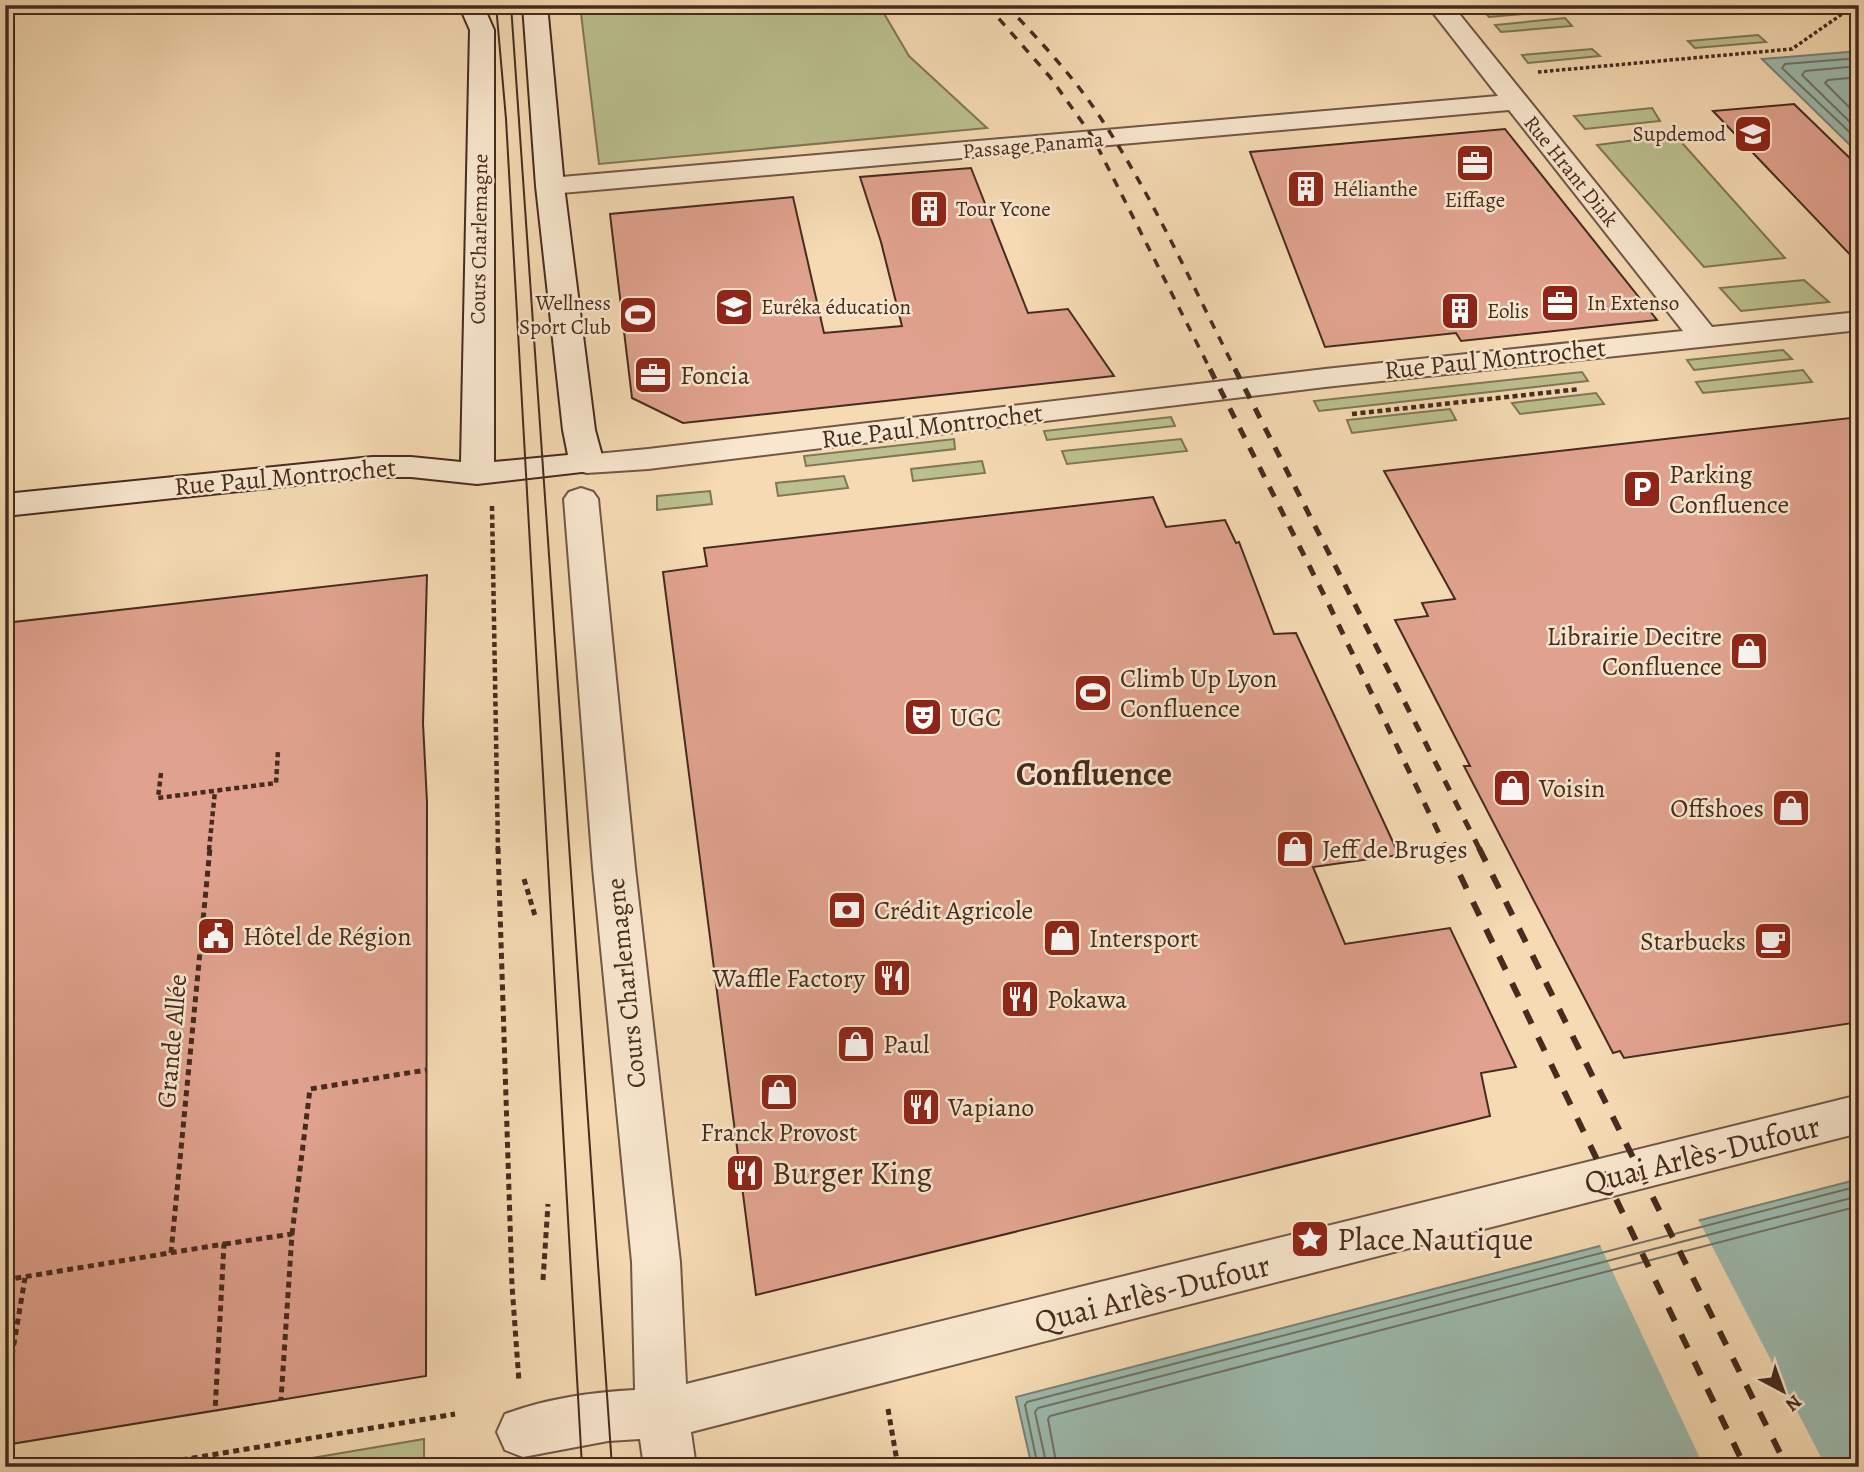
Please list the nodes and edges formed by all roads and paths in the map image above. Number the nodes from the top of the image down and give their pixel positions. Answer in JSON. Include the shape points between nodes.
{"nodes":[{"id":1,"x":471,"y":5,"type":"edge"},
{"id":2,"x":535,"y":5,"type":"edge"},
{"id":3,"x":1439,"y":5,"type":"edge"},
{"id":4,"x":1856,"y":5,"type":"edge"},
{"id":5,"x":1495,"y":76,"type":"junction"},
{"id":6,"x":1516,"y":102,"type":"junction"},
{"id":7,"x":550,"y":186,"type":"junction"},
{"id":8,"x":1859,"y":321,"type":"edge"},
{"id":9,"x":1704,"y":337,"type":"junction"},
{"id":10,"x":584,"y":481,"type":"junction"},
{"id":11,"x":484,"y":487,"type":"junction"},
{"id":12,"x":5,"y":505,"type":"edge"},
{"id":13,"x":278,"y":751,"type":"dead end"},
{"id":14,"x":161,"y":774,"type":"dead end"},
{"id":15,"x":215,"y":791,"type":"junction"},
{"id":16,"x":524,"y":879,"type":"dead end"},
{"id":17,"x":536,"y":919,"type":"dead end"},
{"id":18,"x":426,"y":1070,"type":"dead end"},
{"id":19,"x":1859,"y":1114,"type":"edge"},
{"id":20,"x":9,"y":1177,"type":"dead end"},
{"id":21,"x":5,"y":1203,"type":"edge"},
{"id":22,"x":548,"y":1204,"type":"dead end"},
{"id":23,"x":292,"y":1234,"type":"junction"},
{"id":24,"x":224,"y":1244,"type":"junction"},
{"id":25,"x":171,"y":1253,"type":"junction"},
{"id":26,"x":25,"y":1278,"type":"junction"},
{"id":27,"x":5,"y":1280,"type":"edge"},
{"id":28,"x":543,"y":1280,"type":"dead end"},
{"id":29,"x":5,"y":1397,"type":"edge"},
{"id":30,"x":281,"y":1400,"type":"dead end"},
{"id":31,"x":888,"y":1408,"type":"dead end"},
{"id":32,"x":215,"y":1411,"type":"dead end"},
{"id":33,"x":455,"y":1414,"type":"dead end"},
{"id":34,"x":663,"y":1414,"type":"junction"},
{"id":35,"x":523,"y":1432,"type":"joint"},
{"id":36,"x":140,"y":1467,"type":"edge"},
{"id":37,"x":670,"y":1467,"type":"edge"},
{"id":38,"x":898,"y":1467,"type":"edge"}],
"edges":[{"from":1,"to":11,"type":"street","name":"Cours Charlemagne","via":[[482,30]]},
{"from":2,"to":7,"type":"street","name":"Cours Charlemagne"},
{"from":3,"to":5,"type":"street","name":"Rue Hrant Dink"},
{"from":4,"to":5,"type":"path","via":[[1792,49]]},
{"from":5,"to":6,"type":"street","name":"Rue Hrant Dink"},
{"from":6,"to":7,"type":"street","name":"Passage Panama"},
{"from":6,"to":9,"type":"street","name":"Rue Hrant Dink"},
{"from":7,"to":10,"type":"street","name":"Cours Charlemagne"},
{"from":8,"to":9,"type":"street","name":"Rue Paul Montrochet"},
{"from":9,"to":10,"type":"street","name":"Rue Paul Montrochet","via":[[648,459]]},
{"from":10,"to":11,"type":"street","name":"Rue Paul Montrochet"},
{"from":10,"to":34,"type":"street","name":"Cours Charlemagne","via":[[614,868],[656,1262]]},
{"from":11,"to":12,"type":"street","name":"Rue Paul Montrochet","via":[[411,467],[372,467]]},
{"from":11,"to":35,"type":"path","via":[[510,1244]]},
{"from":13,"to":15,"type":"path","via":[[276,783]]},
{"from":14,"to":15,"type":"path","via":[[158,799]]},
{"from":15,"to":25,"type":"path","name":"Grande Allée"},
{"from":16,"to":17,"type":"path"},
{"from":18,"to":23,"type":"path","via":[[310,1089]]},
{"from":19,"to":34,"type":"street","name":"Quai Arlès-Dufour"},
{"from":20,"to":21,"type":"path"},
{"from":22,"to":28,"type":"path"},
{"from":23,"to":24,"type":"path"},
{"from":23,"to":30,"type":"path"},
{"from":24,"to":25,"type":"path"},
{"from":24,"to":32,"type":"path"},
{"from":25,"to":26,"type":"path"},
{"from":26,"to":27,"type":"path"},
{"from":26,"to":29,"type":"path"},
{"from":31,"to":38,"type":"path"},
{"from":33,"to":36,"type":"path"},
{"from":34,"to":35,"type":"street","name":"Quai Arlès-Dufour","via":[[608,1416]]},
{"from":34,"to":37,"type":"street","name":"Cours Charlemagne"}]}
